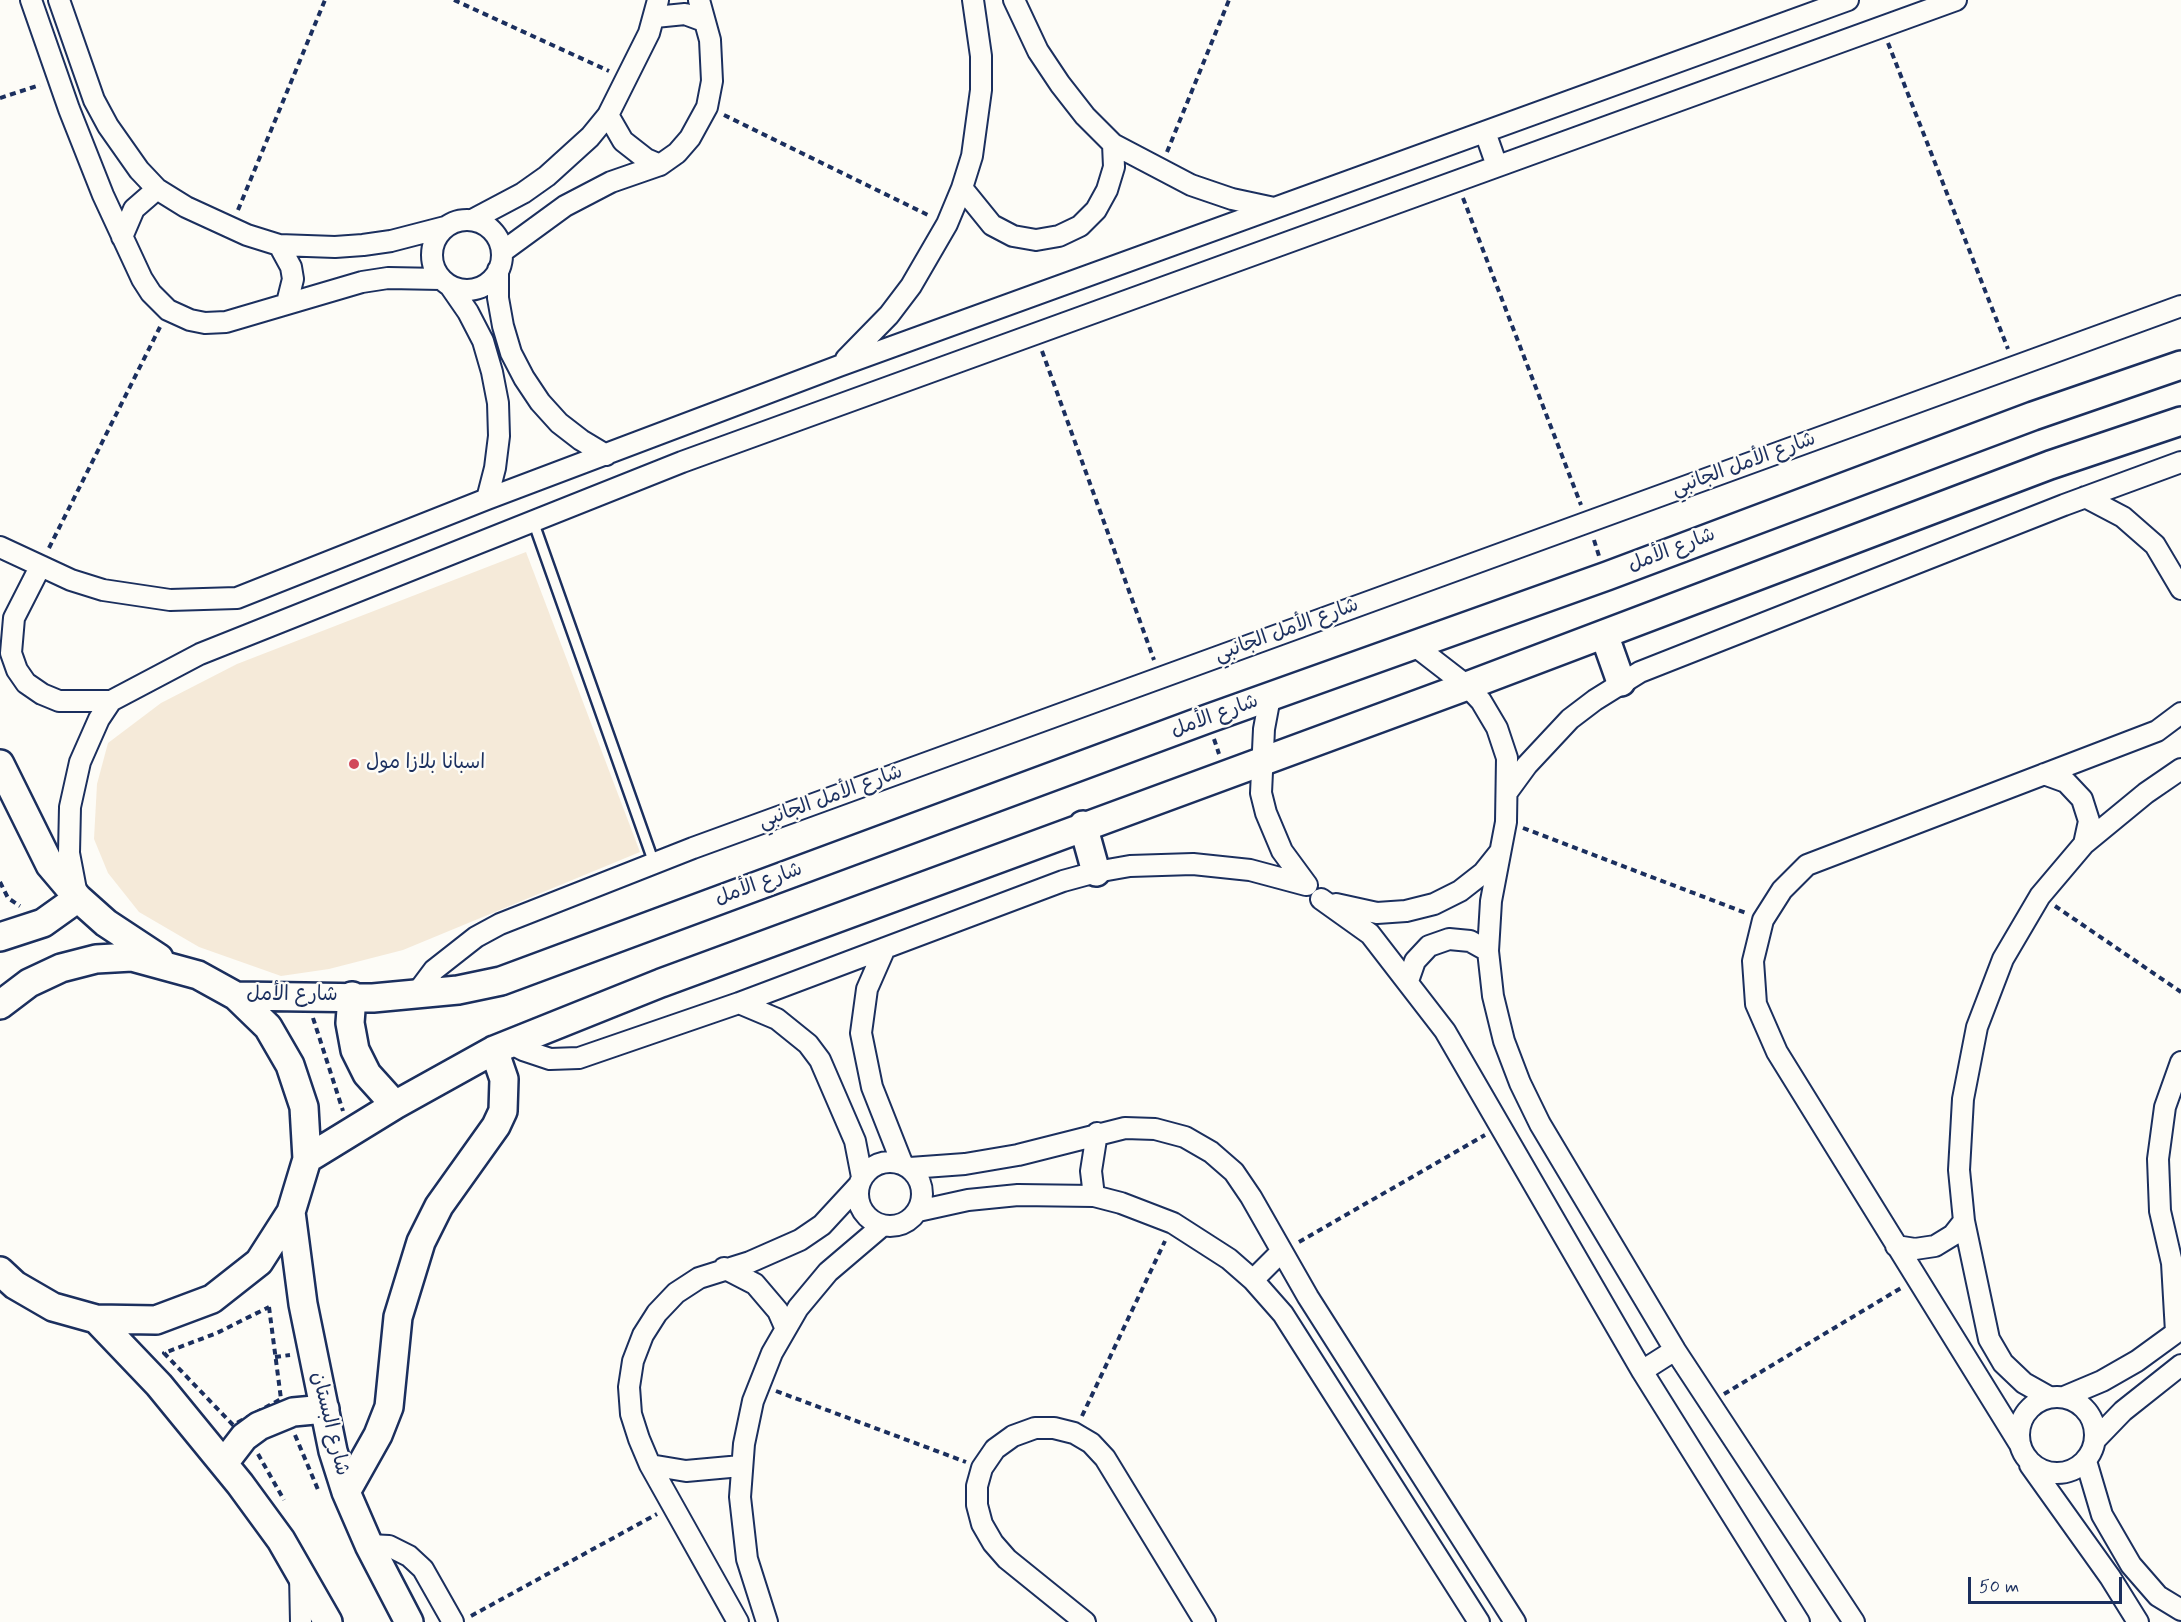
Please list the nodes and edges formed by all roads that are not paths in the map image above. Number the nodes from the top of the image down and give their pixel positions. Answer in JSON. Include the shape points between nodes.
{"nodes":[{"id":1,"x":31,"y":0,"type":"edge"},
{"id":2,"x":59,"y":0,"type":"edge"},
{"id":3,"x":699,"y":0,"type":"edge"},
{"id":4,"x":973,"y":0,"type":"edge"},
{"id":5,"x":1014,"y":0,"type":"edge"},
{"id":6,"x":1848,"y":0,"type":"edge"},
{"id":7,"x":1956,"y":0,"type":"edge"},
{"id":8,"x":657,"y":9,"type":"edge"},
{"id":9,"x":705,"y":21,"type":"junction"},
{"id":10,"x":608,"y":115,"type":"junction"},
{"id":11,"x":1485,"y":132,"type":"junction"},
{"id":12,"x":1113,"y":144,"type":"junction"},
{"id":13,"x":660,"y":165,"type":"junction"},
{"id":14,"x":1497,"y":166,"type":"junction"},
{"id":15,"x":962,"y":188,"type":"junction"},
{"id":16,"x":157,"y":189,"type":"junction"},
{"id":17,"x":1274,"y":208,"type":"junction"},
{"id":18,"x":472,"y":220,"type":"junction"},
{"id":19,"x":445,"y":227,"type":"junction"},
{"id":20,"x":122,"y":237,"type":"junction"},
{"id":21,"x":279,"y":245,"type":"junction"},
{"id":22,"x":500,"y":261,"type":"junction"},
{"id":23,"x":445,"y":282,"type":"junction"},
{"id":24,"x":287,"y":303,"type":"junction"},
{"id":25,"x":2181,"y":306,"type":"edge"},
{"id":26,"x":2181,"y":365,"type":"edge"},
{"id":27,"x":839,"y":366,"type":"junction"},
{"id":28,"x":2181,"y":421,"type":"edge"},
{"id":29,"x":606,"y":455,"type":"junction"},
{"id":30,"x":2181,"y":462,"type":"edge"},
{"id":31,"x":2085,"y":497,"type":"junction"},
{"id":32,"x":487,"y":499,"type":"junction"},
{"id":33,"x":533,"y":521,"type":"junction"},
{"id":34,"x":0,"y":547,"type":"edge"},
{"id":35,"x":40,"y":567,"type":"junction"},
{"id":36,"x":2181,"y":589,"type":"edge"},
{"id":37,"x":1604,"y":634,"type":"junction"},
{"id":38,"x":1414,"y":645,"type":"junction"},
{"id":39,"x":1621,"y":682,"type":"junction"},
{"id":40,"x":1467,"y":686,"type":"junction"},
{"id":41,"x":1270,"y":697,"type":"junction"},
{"id":42,"x":111,"y":701,"type":"junction"},
{"id":43,"x":2181,"y":713,"type":"edge"},
{"id":44,"x":1261,"y":761,"type":"junction"},
{"id":45,"x":0,"y":764,"type":"edge"},
{"id":46,"x":2181,"y":769,"type":"edge"},
{"id":47,"x":2044,"y":774,"type":"junction"},
{"id":48,"x":1508,"y":791,"type":"junction"},
{"id":49,"x":1083,"y":825,"type":"junction"},
{"id":50,"x":2084,"y":844,"type":"junction"},
{"id":51,"x":1501,"y":851,"type":"junction"},
{"id":52,"x":654,"y":863,"type":"junction"},
{"id":53,"x":1096,"y":872,"type":"junction"},
{"id":54,"x":1306,"y":885,"type":"junction"},
{"id":55,"x":78,"y":898,"type":"junction"},
{"id":56,"x":1321,"y":899,"type":"junction"},
{"id":57,"x":0,"y":937,"type":"edge"},
{"id":58,"x":885,"y":948,"type":"junction"},
{"id":59,"x":1488,"y":951,"type":"junction"},
{"id":60,"x":198,"y":975,"type":"junction"},
{"id":61,"x":1408,"y":981,"type":"junction"},
{"id":62,"x":416,"y":994,"type":"junction"},
{"id":63,"x":236,"y":996,"type":"junction"},
{"id":64,"x":352,"y":996,"type":"junction"},
{"id":65,"x":739,"y":1003,"type":"junction"},
{"id":66,"x":0,"y":1005,"type":"edge"},
{"id":67,"x":502,"y":1046,"type":"junction"},
{"id":68,"x":2181,"y":1062,"type":"edge"},
{"id":69,"x":395,"y":1105,"type":"junction"},
{"id":70,"x":1097,"y":1133,"type":"junction"},
{"id":71,"x":308,"y":1159,"type":"junction"},
{"id":72,"x":906,"y":1166,"type":"junction"},
{"id":73,"x":860,"y":1181,"type":"junction"},
{"id":74,"x":1094,"y":1196,"type":"junction"},
{"id":75,"x":918,"y":1211,"type":"junction"},
{"id":76,"x":291,"y":1212,"type":"junction"},
{"id":77,"x":1964,"y":1221,"type":"junction"},
{"id":78,"x":882,"y":1226,"type":"junction"},
{"id":79,"x":1896,"y":1246,"type":"junction"},
{"id":80,"x":1281,"y":1252,"type":"junction"},
{"id":81,"x":724,"y":1268,"type":"junction"},
{"id":82,"x":0,"y":1271,"type":"edge"},
{"id":83,"x":1253,"y":1281,"type":"junction"},
{"id":84,"x":0,"y":1296,"type":"edge"},
{"id":85,"x":53,"y":1307,"type":"junction"},
{"id":86,"x":96,"y":1319,"type":"junction"},
{"id":87,"x":785,"y":1327,"type":"junction"},
{"id":88,"x":2179,"y":1330,"type":"edge"},
{"id":89,"x":1675,"y":1350,"type":"junction"},
{"id":90,"x":2181,"y":1365,"type":"edge"},
{"id":91,"x":1642,"y":1371,"type":"junction"},
{"id":92,"x":2057,"y":1397,"type":"junction"},
{"id":93,"x":325,"y":1408,"type":"junction"},
{"id":94,"x":2095,"y":1440,"type":"junction"},
{"id":95,"x":2022,"y":1450,"type":"junction"},
{"id":96,"x":2086,"y":1461,"type":"junction"},
{"id":97,"x":224,"y":1463,"type":"junction"},
{"id":98,"x":650,"y":1465,"type":"junction"},
{"id":99,"x":741,"y":1466,"type":"junction"},
{"id":100,"x":334,"y":1495,"type":"junction"},
{"id":101,"x":369,"y":1545,"type":"junction"},
{"id":102,"x":300,"y":1572,"type":"junction"},
{"id":103,"x":2181,"y":1610,"type":"edge"},
{"id":104,"x":462,"y":1619,"type":"edge"},
{"id":105,"x":1796,"y":1620,"type":"edge"},
{"id":106,"x":301,"y":1622,"type":"edge"},
{"id":107,"x":328,"y":1622,"type":"edge"},
{"id":108,"x":409,"y":1622,"type":"edge"},
{"id":109,"x":738,"y":1622,"type":"edge"},
{"id":110,"x":766,"y":1622,"type":"edge"},
{"id":111,"x":1085,"y":1622,"type":"edge"},
{"id":112,"x":1205,"y":1622,"type":"edge"},
{"id":113,"x":1479,"y":1622,"type":"edge"},
{"id":114,"x":1515,"y":1622,"type":"edge"},
{"id":115,"x":1854,"y":1622,"type":"edge"},
{"id":116,"x":2138,"y":1622,"type":"edge"}],
"edges":[{"from":1,"to":20,"type":"street","via":[[85,152]]},
{"from":2,"to":16,"type":"street","via":[[94,100],[122,148]]},
{"from":3,"to":9,"type":"street"},
{"from":4,"to":15,"type":"street","via":[[981,56],[981,90],[972,156]]},
{"from":5,"to":12,"type":"street","via":[[1038,51],[1060,84],[1084,116]]},
{"from":6,"to":11,"type":"street"},
{"from":7,"to":14,"type":"street"},
{"from":8,"to":9,"type":"street"},
{"from":8,"to":10,"type":"street"},
{"from":9,"to":13,"type":"street","via":[[712,60],[707,107],[690,138]]},
{"from":10,"to":13,"type":"street","via":[[623,141]]},
{"from":10,"to":18,"type":"street","via":[[547,176]]},
{"from":11,"to":14,"type":"street"},
{"from":11,"to":17,"type":"street"},
{"from":12,"to":15,"type":"street","via":[[1114,167],[1096,210],[1080,226],[1059,236],[1036,240],[1013,236],[992,225]]},
{"from":12,"to":17,"type":"street","via":[[1191,185]]},
{"from":13,"to":22,"type":"street","via":[[611,182],[564,206]]},
{"from":14,"to":33,"type":"street","via":[[682,462]]},
{"from":15,"to":27,"type":"street","via":[[931,256],[890,315]]},
{"from":16,"to":20,"type":"street","via":[[134,209]]},
{"from":16,"to":21,"type":"street","via":[[231,228]]},
{"from":17,"to":27,"type":"street"},
{"from":18,"to":19,"type":"street"},
{"from":18,"to":22,"type":"street","via":[[492,231]]},
{"from":19,"to":21,"type":"street","via":[[363,245]]},
{"from":19,"to":23,"type":"street","via":[[433,246],[431,258]]},
{"from":20,"to":24,"type":"street","via":[[150,292],[168,310],[190,320],[205,323],[246,317]]},
{"from":21,"to":24,"type":"street","via":[[293,279]]},
{"from":22,"to":23,"type":"street","via":[[483,286],[460,289]]},
{"from":22,"to":29,"type":"street","via":[[498,298],[503,326],[524,378],[559,423]]},
{"from":23,"to":24,"type":"street","via":[[388,278]]},
{"from":23,"to":32,"type":"street","via":[[468,312],[483,341],[492,372],[499,436]]},
{"from":25,"to":52,"type":"street","name":"شارع الأمل الجانبي"},
{"from":26,"to":38,"type":"main road","name":"شارع الأمل"},
{"from":27,"to":29,"type":"street"},
{"from":28,"to":37,"type":"main road","via":[[2050,465]]},
{"from":29,"to":32,"type":"street"},
{"from":30,"to":31,"type":"street"},
{"from":31,"to":36,"type":"street","via":[[2123,517],[2155,545]]},
{"from":31,"to":39,"type":"street","via":[[1660,663]]},
{"from":32,"to":35,"type":"street","via":[[237,598],[136,596],[71,580]]},
{"from":33,"to":42,"type":"street","via":[[200,654]]},
{"from":33,"to":52,"type":"lane"},
{"from":34,"to":35,"type":"street"},
{"from":35,"to":42,"type":"street","via":[[14,618],[11,653],[17,670],[26,683],[59,701]]},
{"from":37,"to":39,"type":"main road"},
{"from":37,"to":40,"type":"main road"},
{"from":38,"to":40,"type":"street"},
{"from":38,"to":41,"type":"main road","name":"شارع الأمل"},
{"from":39,"to":48,"type":"street","via":[[1570,719]]},
{"from":40,"to":44,"type":"main road"},
{"from":40,"to":48,"type":"street","via":[[1497,728],[1508,758]]},
{"from":41,"to":44,"type":"street"},
{"from":41,"to":62,"type":"main road","name":"شارع الأمل","via":[[501,981]]},
{"from":42,"to":55,"type":"street","via":[[80,762],[70,807],[69,853]]},
{"from":43,"to":47,"type":"street","via":[[2157,731]]},
{"from":44,"to":49,"type":"main road"},
{"from":44,"to":54,"type":"street","via":[[1262,793],[1273,833]]},
{"from":45,"to":55,"type":"main road","via":[[50,865]]},
{"from":46,"to":50,"type":"street"},
{"from":47,"to":50,"type":"street","via":[[2066,782],[2082,799],[2089,821]]},
{"from":47,"to":79,"type":"street","via":[[1807,865],[1782,890],[1763,920],[1753,962],[1756,1004],[1777,1052]]},
{"from":48,"to":51,"type":"street"},
{"from":49,"to":53,"type":"main road"},
{"from":49,"to":67,"type":"main road"},
{"from":50,"to":77,"type":"street","via":[[2040,896],[2002,959],[1977,1027],[1963,1099],[1959,1170]]},
{"from":51,"to":56,"type":"street","via":[[1483,873],[1434,904],[1406,911],[1368,912]]},
{"from":51,"to":59,"type":"street","via":[[1491,900]]},
{"from":52,"to":62,"type":"street","name":"شارع الأمل الجانبي","via":[[476,937],[434,970]]},
{"from":53,"to":54,"type":"street","via":[[1130,866],[1193,864],[1250,870]]},
{"from":53,"to":58,"type":"street"},
{"from":54,"to":56,"type":"street"},
{"from":55,"to":57,"type":"main road","via":[[43,923]]},
{"from":55,"to":60,"type":"main road","via":[[135,945]]},
{"from":56,"to":61,"type":"street","via":[[1370,934]]},
{"from":58,"to":65,"type":"street"},
{"from":58,"to":72,"type":"street","via":[[867,989],[861,1033],[872,1088]]},
{"from":59,"to":61,"type":"street","via":[[1470,941],[1449,939],[1430,946],[1415,962]]},
{"from":59,"to":89,"type":"street","via":[[1504,1041],[1520,1083],[1540,1124]]},
{"from":60,"to":63,"type":"main road"},
{"from":60,"to":66,"type":"main road","via":[[132,957],[96,959],[29,983]]},
{"from":61,"to":91,"type":"street","via":[[1445,1031]]},
{"from":62,"to":64,"type":"main road","name":"شارع الأمل"},
{"from":63,"to":64,"type":"main road","name":"شارع الأمل"},
{"from":63,"to":71,"type":"main road","via":[[268,1027],[291,1065],[304,1107]]},
{"from":64,"to":69,"type":"main road","via":[[350,1023],[355,1050],[367,1074]]},
{"from":65,"to":67,"type":"street","via":[[579,1058],[543,1057]]},
{"from":65,"to":73,"type":"street","via":[[759,1009],[793,1030],[820,1060],[851,1130]]},
{"from":67,"to":69,"type":"main road"},
{"from":67,"to":100,"type":"main road","via":[[503,1111],[438,1206],[421,1242],[398,1317],[389,1407],[378,1435]]},
{"from":68,"to":88,"type":"street","via":[[2165,1107],[2158,1159],[2160,1211],[2172,1263]]},
{"from":69,"to":71,"type":"main road"},
{"from":70,"to":72,"type":"street","via":[[1018,1155],[964,1164]]},
{"from":70,"to":74,"type":"street","via":[[1091,1171]]},
{"from":70,"to":80,"type":"street","via":[[1125,1128],[1155,1129],[1185,1137],[1211,1152],[1234,1172]]},
{"from":71,"to":76,"type":"main road"},
{"from":72,"to":73,"type":"street","via":[[879,1163]]},
{"from":72,"to":75,"type":"street","via":[[921,1183],[922,1202]]},
{"from":73,"to":78,"type":"street","via":[[860,1206],[872,1221]]},
{"from":73,"to":81,"type":"street","via":[[822,1225],[800,1240],[759,1259]]},
{"from":74,"to":75,"type":"street","via":[[1018,1195]]},
{"from":74,"to":83,"type":"street","via":[[1173,1223],[1202,1240]]},
{"from":75,"to":78,"type":"street","via":[[906,1222]]},
{"from":76,"to":86,"type":"main road","via":[[259,1262],[212,1299],[156,1320]]},
{"from":76,"to":93,"type":"main road","name":"شارع البستان","via":[[303,1304]]},
{"from":77,"to":79,"type":"street","via":[[1953,1235],[1935,1246]]},
{"from":77,"to":92,"type":"street","via":[[1989,1339],[2003,1363],[2024,1383]]},
{"from":78,"to":87,"type":"street","via":[[828,1272]]},
{"from":79,"to":95,"type":"street"},
{"from":80,"to":83,"type":"street"},
{"from":80,"to":114,"type":"street"},
{"from":81,"to":87,"type":"street","via":[[755,1284],[778,1311]]},
{"from":81,"to":98,"type":"street","via":[[676,1293],[657,1313],[633,1361],[629,1387],[631,1414]]},
{"from":82,"to":85,"type":"main road","via":[[15,1285]]},
{"from":83,"to":113,"type":"street","via":[[1283,1314]]},
{"from":84,"to":85,"type":"main road"},
{"from":85,"to":86,"type":"main road"},
{"from":86,"to":97,"type":"main road","via":[[159,1385]]},
{"from":87,"to":99,"type":"street","via":[[758,1385]]},
{"from":88,"to":92,"type":"street","via":[[2102,1382]]},
{"from":89,"to":91,"type":"street"},
{"from":89,"to":115,"type":"street"},
{"from":90,"to":94,"type":"street","via":[[2123,1411]]},
{"from":91,"to":105,"type":"street"},
{"from":92,"to":94,"type":"street","via":[[2078,1402],[2088,1412]]},
{"from":92,"to":95,"type":"street","via":[[2035,1403],[2024,1414],[2018,1428]]},
{"from":93,"to":97,"type":"main road","via":[[293,1412],[259,1426],[244,1437]]},
{"from":93,"to":100,"type":"main road","name":"شارع البستان","via":[[333,1451]]},
{"from":94,"to":96,"type":"street"},
{"from":95,"to":96,"type":"street","via":[[2038,1469],[2055,1474]]},
{"from":95,"to":116,"type":"street"},
{"from":96,"to":103,"type":"street","via":[[2102,1515],[2131,1565],[2158,1596]]},
{"from":97,"to":102,"type":"main road"},
{"from":98,"to":99,"type":"street","via":[[686,1471]]},
{"from":98,"to":109,"type":"street"},
{"from":99,"to":110,"type":"street","via":[[741,1518],[747,1559]]},
{"from":100,"to":101,"type":"main road","name":"شارع البستان"},
{"from":101,"to":104,"type":"street","via":[[389,1546],[409,1556]]},
{"from":101,"to":108,"type":"main road","name":"شارع البستان"},
{"from":102,"to":106,"type":"street"},
{"from":102,"to":107,"type":"main road"},
{"from":111,"to":112,"type":"street","via":[[1007,1559],[982,1524],[977,1505],[982,1468],[995,1449],[1013,1436],[1035,1428],[1074,1433],[1105,1458]]}]}
